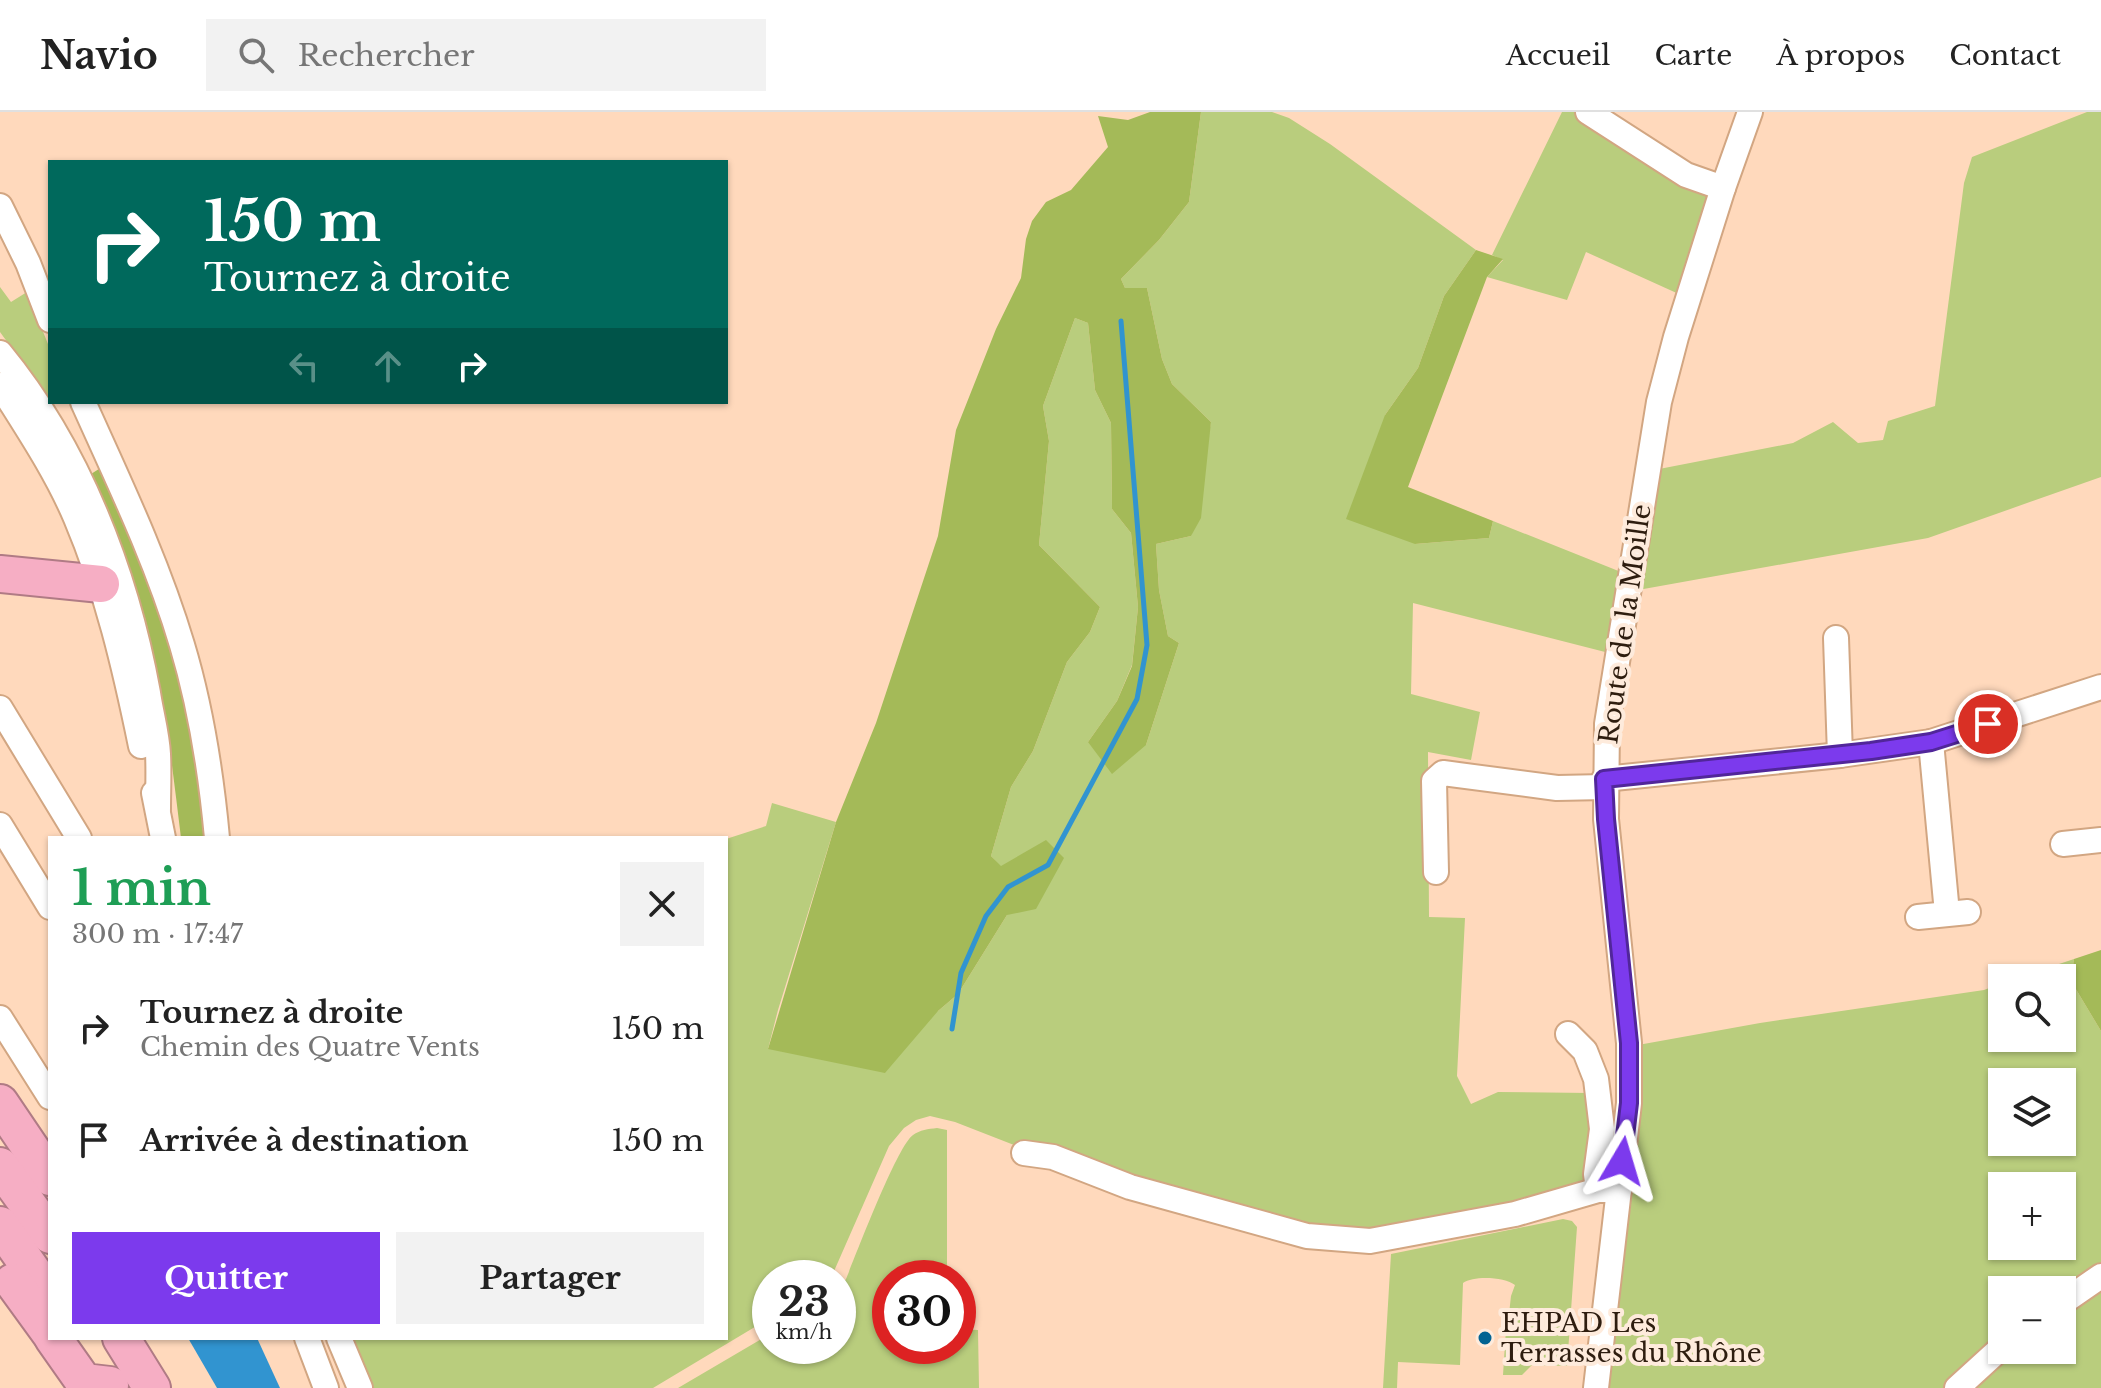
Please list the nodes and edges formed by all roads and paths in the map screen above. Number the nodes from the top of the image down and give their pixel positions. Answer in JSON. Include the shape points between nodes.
{"nodes":[{"id":1,"x":1588,"y":112,"type":"edge"},
{"id":2,"x":1750,"y":112,"type":"edge"},
{"id":3,"x":1723,"y":188,"type":"junction"},
{"id":4,"x":0,"y":206,"type":"edge"},
{"id":5,"x":48,"y":315,"type":"edge"},
{"id":6,"x":0,"y":353,"type":"edge"},
{"id":7,"x":0,"y":385,"type":"edge"},
{"id":8,"x":84,"y":404,"type":"edge"},
{"id":9,"x":0,"y":574,"type":"edge"},
{"id":10,"x":101,"y":584,"type":"junction"},
{"id":11,"x":1836,"y":638,"type":"dead end"},
{"id":12,"x":2101,"y":687,"type":"edge"},
{"id":13,"x":0,"y":708,"type":"edge"},
{"id":14,"x":1931,"y":742,"type":"junction"},
{"id":15,"x":1840,"y":755,"type":"junction"},
{"id":16,"x":1605,"y":783,"type":"junction"},
{"id":17,"x":158,"y":809,"type":"junction"},
{"id":18,"x":0,"y":825,"type":"edge"},
{"id":19,"x":78,"y":836,"type":"edge"},
{"id":20,"x":163,"y":836,"type":"edge"},
{"id":21,"x":217,"y":836,"type":"edge"},
{"id":22,"x":2101,"y":840,"type":"edge"},
{"id":23,"x":2063,"y":844,"type":"dead end"},
{"id":24,"x":1436,"y":872,"type":"dead end"},
{"id":25,"x":48,"y":904,"type":"edge"},
{"id":26,"x":1918,"y":917,"type":"dead end"},
{"id":27,"x":0,"y":1018,"type":"edge"},
{"id":28,"x":1568,"y":1034,"type":"dead end"},
{"id":29,"x":48,"y":1094,"type":"edge"},
{"id":30,"x":0,"y":1103,"type":"edge"},
{"id":31,"x":1024,"y":1153,"type":"dead end"},
{"id":32,"x":0,"y":1166,"type":"edge"},
{"id":33,"x":48,"y":1174,"type":"edge"},
{"id":34,"x":1608,"y":1190,"type":"junction"},
{"id":35,"x":0,"y":1225,"type":"edge"},
{"id":36,"x":48,"y":1232,"type":"edge"},
{"id":37,"x":0,"y":1264,"type":"edge"},
{"id":38,"x":2101,"y":1276,"type":"edge"},
{"id":39,"x":48,"y":1293,"type":"edge"},
{"id":40,"x":2076,"y":1293,"type":"edge"},
{"id":41,"x":48,"y":1330,"type":"edge"},
{"id":42,"x":55,"y":1340,"type":"edge"},
{"id":43,"x":80,"y":1340,"type":"edge"},
{"id":44,"x":122,"y":1340,"type":"edge"},
{"id":45,"x":149,"y":1340,"type":"edge"},
{"id":46,"x":308,"y":1340,"type":"edge"},
{"id":47,"x":340,"y":1340,"type":"edge"},
{"id":48,"x":1988,"y":1360,"type":"edge"},
{"id":49,"x":111,"y":1386,"type":"edge"},
{"id":50,"x":152,"y":1388,"type":"edge"},
{"id":51,"x":177,"y":1388,"type":"edge"},
{"id":52,"x":326,"y":1388,"type":"edge"},
{"id":53,"x":360,"y":1388,"type":"edge"},
{"id":54,"x":1596,"y":1388,"type":"edge"},
{"id":55,"x":1957,"y":1388,"type":"edge"}],
"edges":[{"from":1,"to":3,"type":"street","via":[[1686,175]]},
{"from":2,"to":3,"type":"street","name":"Route de la Moille"},
{"from":3,"to":16,"type":"street","name":"Route de la Moille","via":[[1659,402],[1607,724]]},
{"from":4,"to":5,"type":"street"},
{"from":6,"to":17,"type":"street","via":[[55,433],[93,507],[120,577],[141,654],[158,751]]},
{"from":7,"to":10,"type":"street","via":[[75,516]]},
{"from":8,"to":21,"type":"street","via":[[138,524],[183,647],[204,733]]},
{"from":9,"to":10,"type":"highway"},
{"from":10,"to":17,"type":"street"},
{"from":11,"to":15,"type":"street"},
{"from":12,"to":14,"type":"street"},
{"from":13,"to":19,"type":"street"},
{"from":14,"to":15,"type":"street"},
{"from":14,"to":26,"type":"street","via":[[1958,913]]},
{"from":15,"to":16,"type":"street"},
{"from":16,"to":24,"type":"street","via":[[1557,788],[1443,773],[1434,781]]},
{"from":16,"to":34,"type":"street","name":"Route de la Moille","via":[[1629,1043],[1629,1103]]},
{"from":17,"to":20,"type":"street"},
{"from":18,"to":25,"type":"street"},
{"from":22,"to":23,"type":"street"},
{"from":27,"to":29,"type":"street"},
{"from":28,"to":34,"type":"street","via":[[1585,1051],[1596,1079],[1602,1129],[1596,1174]]},
{"from":30,"to":33,"type":"highway"},
{"from":31,"to":34,"type":"street","via":[[1053,1157],[1130,1187],[1307,1236],[1370,1241]]},
{"from":32,"to":36,"type":"highway"},
{"from":34,"to":54,"type":"street","name":"Route de la Moille"},
{"from":35,"to":39,"type":"highway"},
{"from":37,"to":41,"type":"highway"},
{"from":38,"to":40,"type":"street"},
{"from":42,"to":49,"type":"highway","via":[[84,1382]]},
{"from":43,"to":49,"type":"highway"},
{"from":44,"to":50,"type":"highway"},
{"from":45,"to":51,"type":"highway"},
{"from":46,"to":52,"type":"street"},
{"from":47,"to":53,"type":"street"},
{"from":48,"to":55,"type":"street"}]}
